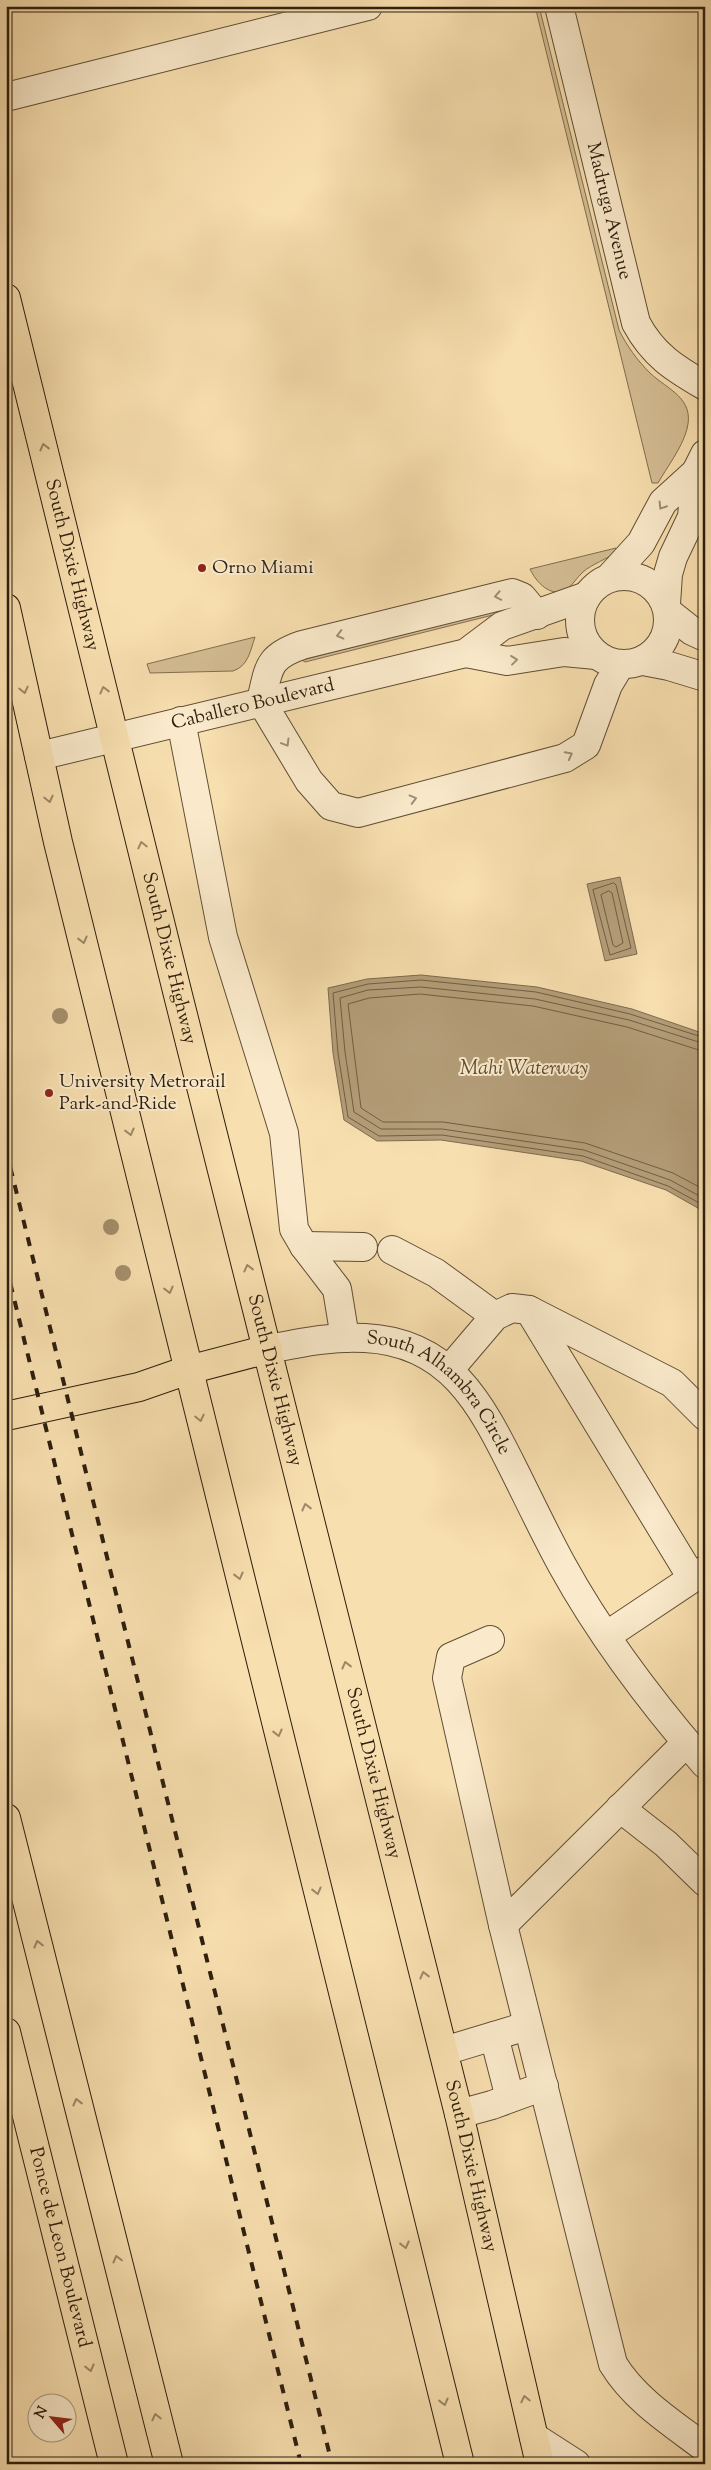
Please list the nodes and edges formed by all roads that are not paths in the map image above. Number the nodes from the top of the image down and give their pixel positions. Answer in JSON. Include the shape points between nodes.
{"nodes":[{"id":1,"x":368,"y":6,"type":"edge"},
{"id":2,"x":559,"y":6,"type":"edge"},
{"id":3,"x":6,"y":97,"type":"edge"},
{"id":4,"x":6,"y":298,"type":"edge"},
{"id":5,"x":705,"y":386,"type":"edge"},
{"id":6,"x":700,"y":463,"type":"edge"},
{"id":7,"x":610,"y":577,"type":"junction"},
{"id":8,"x":587,"y":596,"type":"junction"},
{"id":9,"x":6,"y":608,"type":"edge"},
{"id":10,"x":667,"y":608,"type":"junction"},
{"id":11,"x":538,"y":615,"type":"junction"},
{"id":12,"x":705,"y":638,"type":"edge"},
{"id":13,"x":466,"y":653,"type":"junction"},
{"id":14,"x":619,"y":660,"type":"junction"},
{"id":15,"x":705,"y":677,"type":"edge"},
{"id":16,"x":262,"y":701,"type":"junction"},
{"id":17,"x":181,"y":721,"type":"junction"},
{"id":18,"x":116,"y":737,"type":"junction"},
{"id":19,"x":39,"y":756,"type":"junction"},
{"id":20,"x":304,"y":1246,"type":"junction"},
{"id":21,"x":363,"y":1247,"type":"dead end"},
{"id":22,"x":392,"y":1250,"type":"dead end"},
{"id":23,"x":529,"y":1310,"type":"junction"},
{"id":24,"x":496,"y":1316,"type":"junction"},
{"id":25,"x":345,"y":1338,"type":"junction"},
{"id":26,"x":268,"y":1349,"type":"junction"},
{"id":27,"x":188,"y":1370,"type":"junction"},
{"id":28,"x":449,"y":1370,"type":"junction"},
{"id":29,"x":6,"y":1416,"type":"edge"},
{"id":30,"x":705,"y":1416,"type":"edge"},
{"id":31,"x":698,"y":1574,"type":"edge"},
{"id":32,"x":606,"y":1636,"type":"junction"},
{"id":33,"x":490,"y":1640,"type":"dead end"},
{"id":34,"x":686,"y":1742,"type":"junction"},
{"id":35,"x":705,"y":1764,"type":"edge"},
{"id":36,"x":620,"y":1808,"type":"junction"},
{"id":37,"x":6,"y":1818,"type":"edge"},
{"id":38,"x":705,"y":1882,"type":"edge"},
{"id":39,"x":503,"y":1925,"type":"junction"},
{"id":40,"x":528,"y":2026,"type":"junction"},
{"id":41,"x":6,"y":2032,"type":"edge"},
{"id":42,"x":494,"y":2036,"type":"junction"},
{"id":43,"x":444,"y":2051,"type":"junction"},
{"id":44,"x":544,"y":2086,"type":"junction"},
{"id":45,"x":510,"y":2098,"type":"junction"},
{"id":46,"x":459,"y":2114,"type":"junction"},
{"id":47,"x":534,"y":2437,"type":"junction"},
{"id":48,"x":705,"y":2448,"type":"edge"},
{"id":49,"x":114,"y":2464,"type":"edge"},
{"id":50,"x":169,"y":2464,"type":"edge"},
{"id":51,"x":460,"y":2464,"type":"edge"},
{"id":52,"x":540,"y":2464,"type":"edge"},
{"id":53,"x":576,"y":2464,"type":"edge"}],
"edges":[{"from":1,"to":3,"type":"street"},
{"from":2,"to":5,"type":"street","name":"Madruga Avenue","via":[[636,323],[649,346]]},
{"from":18,"to":4,"type":"main road","name":"South Dixie Highway","one_way":true},
{"from":6,"to":7,"type":"street","one_way":true,"via":[[662,502],[641,543]]},
{"from":6,"to":10,"type":"street","via":[[692,516],[668,574]]},
{"from":7,"to":8,"type":"street"},
{"from":7,"to":10,"type":"street","via":[[638,578],[659,593]]},
{"from":8,"to":11,"type":"street","name":"Caballero Boulevard"},
{"from":8,"to":14,"type":"street","via":[[581,611],[580,627],[585,643]]},
{"from":9,"to":19,"type":"main road","one_way":true},
{"from":10,"to":12,"type":"street","via":[[692,631]]},
{"from":10,"to":14,"type":"street","via":[[668,627],[654,653]]},
{"from":11,"to":13,"type":"street","name":"Caballero Boulevard","via":[[502,626]]},
{"from":11,"to":16,"type":"street","one_way":true,"via":[[522,597],[512,593],[302,645],[284,651],[274,659]]},
{"from":13,"to":14,"type":"street","name":"Caballero Boulevard","one_way":true,"via":[[507,661],[564,652]]},
{"from":13,"to":16,"type":"street","name":"Caballero Boulevard"},
{"from":14,"to":15,"type":"street","name":"Caballero Boulevard","via":[[669,666]]},
{"from":16,"to":14,"type":"street","one_way":true,"via":[[309,781],[331,806],[358,813],[565,758],[586,745]]},
{"from":16,"to":17,"type":"street","name":"Caballero Boulevard"},
{"from":17,"to":18,"type":"street","name":"Caballero Boulevard"},
{"from":17,"to":20,"type":"street","via":[[223,938],[284,1133],[294,1228]]},
{"from":18,"to":19,"type":"street","name":"Caballero Boulevard"},
{"from":26,"to":18,"type":"main road","name":"South Dixie Highway","one_way":true},
{"from":19,"to":27,"type":"main road","one_way":true},
{"from":20,"to":21,"type":"street"},
{"from":20,"to":25,"type":"street","via":[[337,1289]]},
{"from":22,"to":24,"type":"street","via":[[436,1273]]},
{"from":23,"to":24,"type":"street","via":[[512,1308]]},
{"from":23,"to":30,"type":"street","via":[[672,1383]]},
{"from":23,"to":31,"type":"street"},
{"from":24,"to":28,"type":"street"},
{"from":25,"to":26,"type":"street","name":"South Alhambra Circle"},
{"from":25,"to":28,"type":"street","name":"South Alhambra Circle","via":[[390,1341],[411,1348]]},
{"from":26,"to":27,"type":"main road","name":"South Alhambra Circle"},
{"from":43,"to":26,"type":"main road","name":"South Dixie Highway","one_way":true},
{"from":27,"to":29,"type":"main road","name":"South Alhambra Circle","via":[[139,1387]]},
{"from":27,"to":51,"type":"main road","one_way":true},
{"from":28,"to":32,"type":"street","name":"South Alhambra Circle","via":[[462,1382],[488,1418],[563,1566]]},
{"from":31,"to":32,"type":"street"},
{"from":32,"to":34,"type":"street","name":"South Alhambra Circle"},
{"from":33,"to":39,"type":"street","via":[[451,1657],[447,1678]]},
{"from":34,"to":35,"type":"street","name":"South Alhambra Circle"},
{"from":34,"to":36,"type":"street"},
{"from":36,"to":38,"type":"street","via":[[666,1844]]},
{"from":36,"to":39,"type":"street"},
{"from":50,"to":37,"type":"main road","one_way":true},
{"from":39,"to":40,"type":"street"},
{"from":40,"to":42,"type":"street"},
{"from":40,"to":44,"type":"street"},
{"from":41,"to":49,"type":"main road","name":"Ponce de Leon Boulevard","one_way":true},
{"from":42,"to":43,"type":"street"},
{"from":42,"to":45,"type":"street"},
{"from":43,"to":46,"type":"main road","name":"South Dixie Highway"},
{"from":44,"to":45,"type":"street"},
{"from":44,"to":48,"type":"street","via":[[613,2364],[646,2402]]},
{"from":45,"to":46,"type":"street"},
{"from":47,"to":46,"type":"main road","name":"South Dixie Highway","one_way":true},
{"from":47,"to":52,"type":"main road","name":"South Dixie Highway"},
{"from":47,"to":53,"type":"street"}]}
